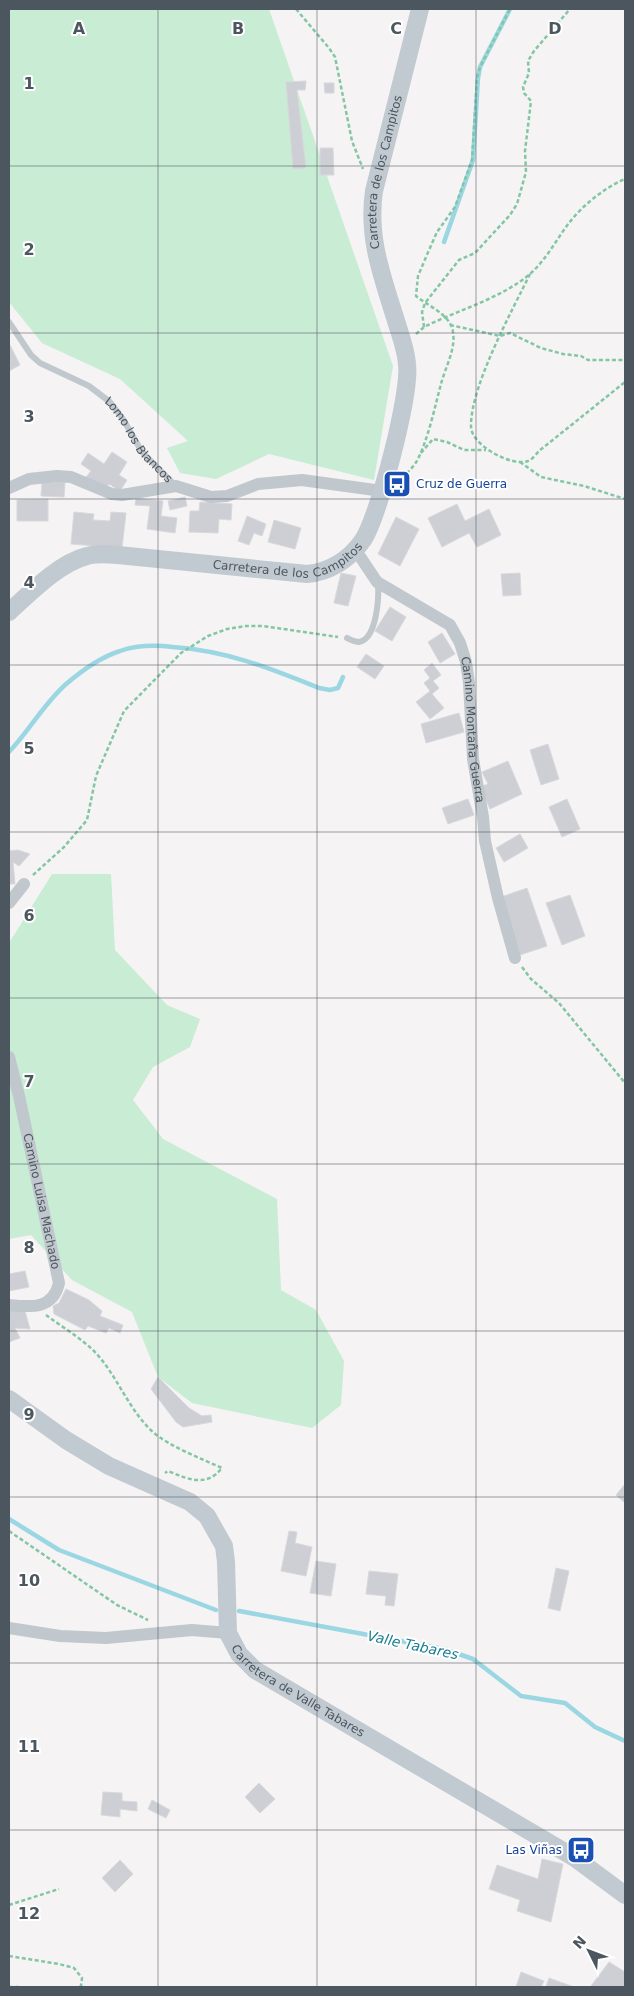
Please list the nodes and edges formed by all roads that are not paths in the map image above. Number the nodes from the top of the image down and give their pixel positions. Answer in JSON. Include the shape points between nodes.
{"nodes":[{"id":1,"x":420,"y":9,"type":"edge"},
{"id":2,"x":9,"y":322,"type":"edge"},
{"id":3,"x":176,"y":486,"type":"junction"},
{"id":4,"x":9,"y":488,"type":"edge"},
{"id":5,"x":382,"y":491,"type":"junction"},
{"id":6,"x":354,"y":551,"type":"junction"},
{"id":7,"x":377,"y":582,"type":"junction"},
{"id":8,"x":9,"y":612,"type":"edge"},
{"id":9,"x":347,"y":638,"type":"road end"},
{"id":10,"x":24,"y":884,"type":"road end"},
{"id":11,"x":9,"y":903,"type":"edge"},
{"id":12,"x":515,"y":958,"type":"road end"},
{"id":13,"x":9,"y":1057,"type":"edge"},
{"id":14,"x":9,"y":1305,"type":"edge"},
{"id":15,"x":9,"y":1399,"type":"edge"},
{"id":16,"x":9,"y":1628,"type":"edge"},
{"id":17,"x":228,"y":1633,"type":"junction"},
{"id":18,"x":625,"y":1894,"type":"edge"}],
"edges":[{"from":1,"to":5,"type":"main road","name":"Carretera de los Campitos","via":[[371,211],[375,250],[408,365],[407,385]]},
{"from":2,"to":3,"type":"lane","name":"Lomo los Blancos","via":[[31,355],[89,386],[110,402],[142,452]]},
{"from":3,"to":4,"type":"street","via":[[122,495],[58,476],[29,479]]},
{"from":3,"to":5,"type":"street","name":"Lomo los Blancos","via":[[211,497],[239,493],[258,484],[302,480]]},
{"from":5,"to":6,"type":"main road","name":"Carretera de los Campitos","via":[[368,531]]},
{"from":6,"to":7,"type":"street","name":"Camino Montaña Guerra"},
{"from":6,"to":8,"type":"main road","name":"Carretera de los Campitos","via":[[332,568],[307,574],[96,554],[68,564]]},
{"from":7,"to":9,"type":"lane","via":[[377,610],[370,632],[359,642]]},
{"from":7,"to":12,"type":"street","name":"Camino Montaña Guerra","via":[[450,624],[460,643],[469,683],[474,769],[485,841]]},
{"from":10,"to":11,"type":"street"},
{"from":13,"to":14,"type":"street","name":"Camino Luisa Machado","via":[[59,1283],[54,1296],[35,1307]]},
{"from":15,"to":17,"type":"main road","name":"Carretera de Valle Tabares","via":[[109,1466],[190,1502],[207,1516],[224,1546]]},
{"from":16,"to":17,"type":"street","via":[[60,1636],[106,1638],[192,1630]]},
{"from":17,"to":18,"type":"main road","name":"Carretera de Valle Tabares","via":[[238,1654],[255,1670],[574,1858]]}]}
